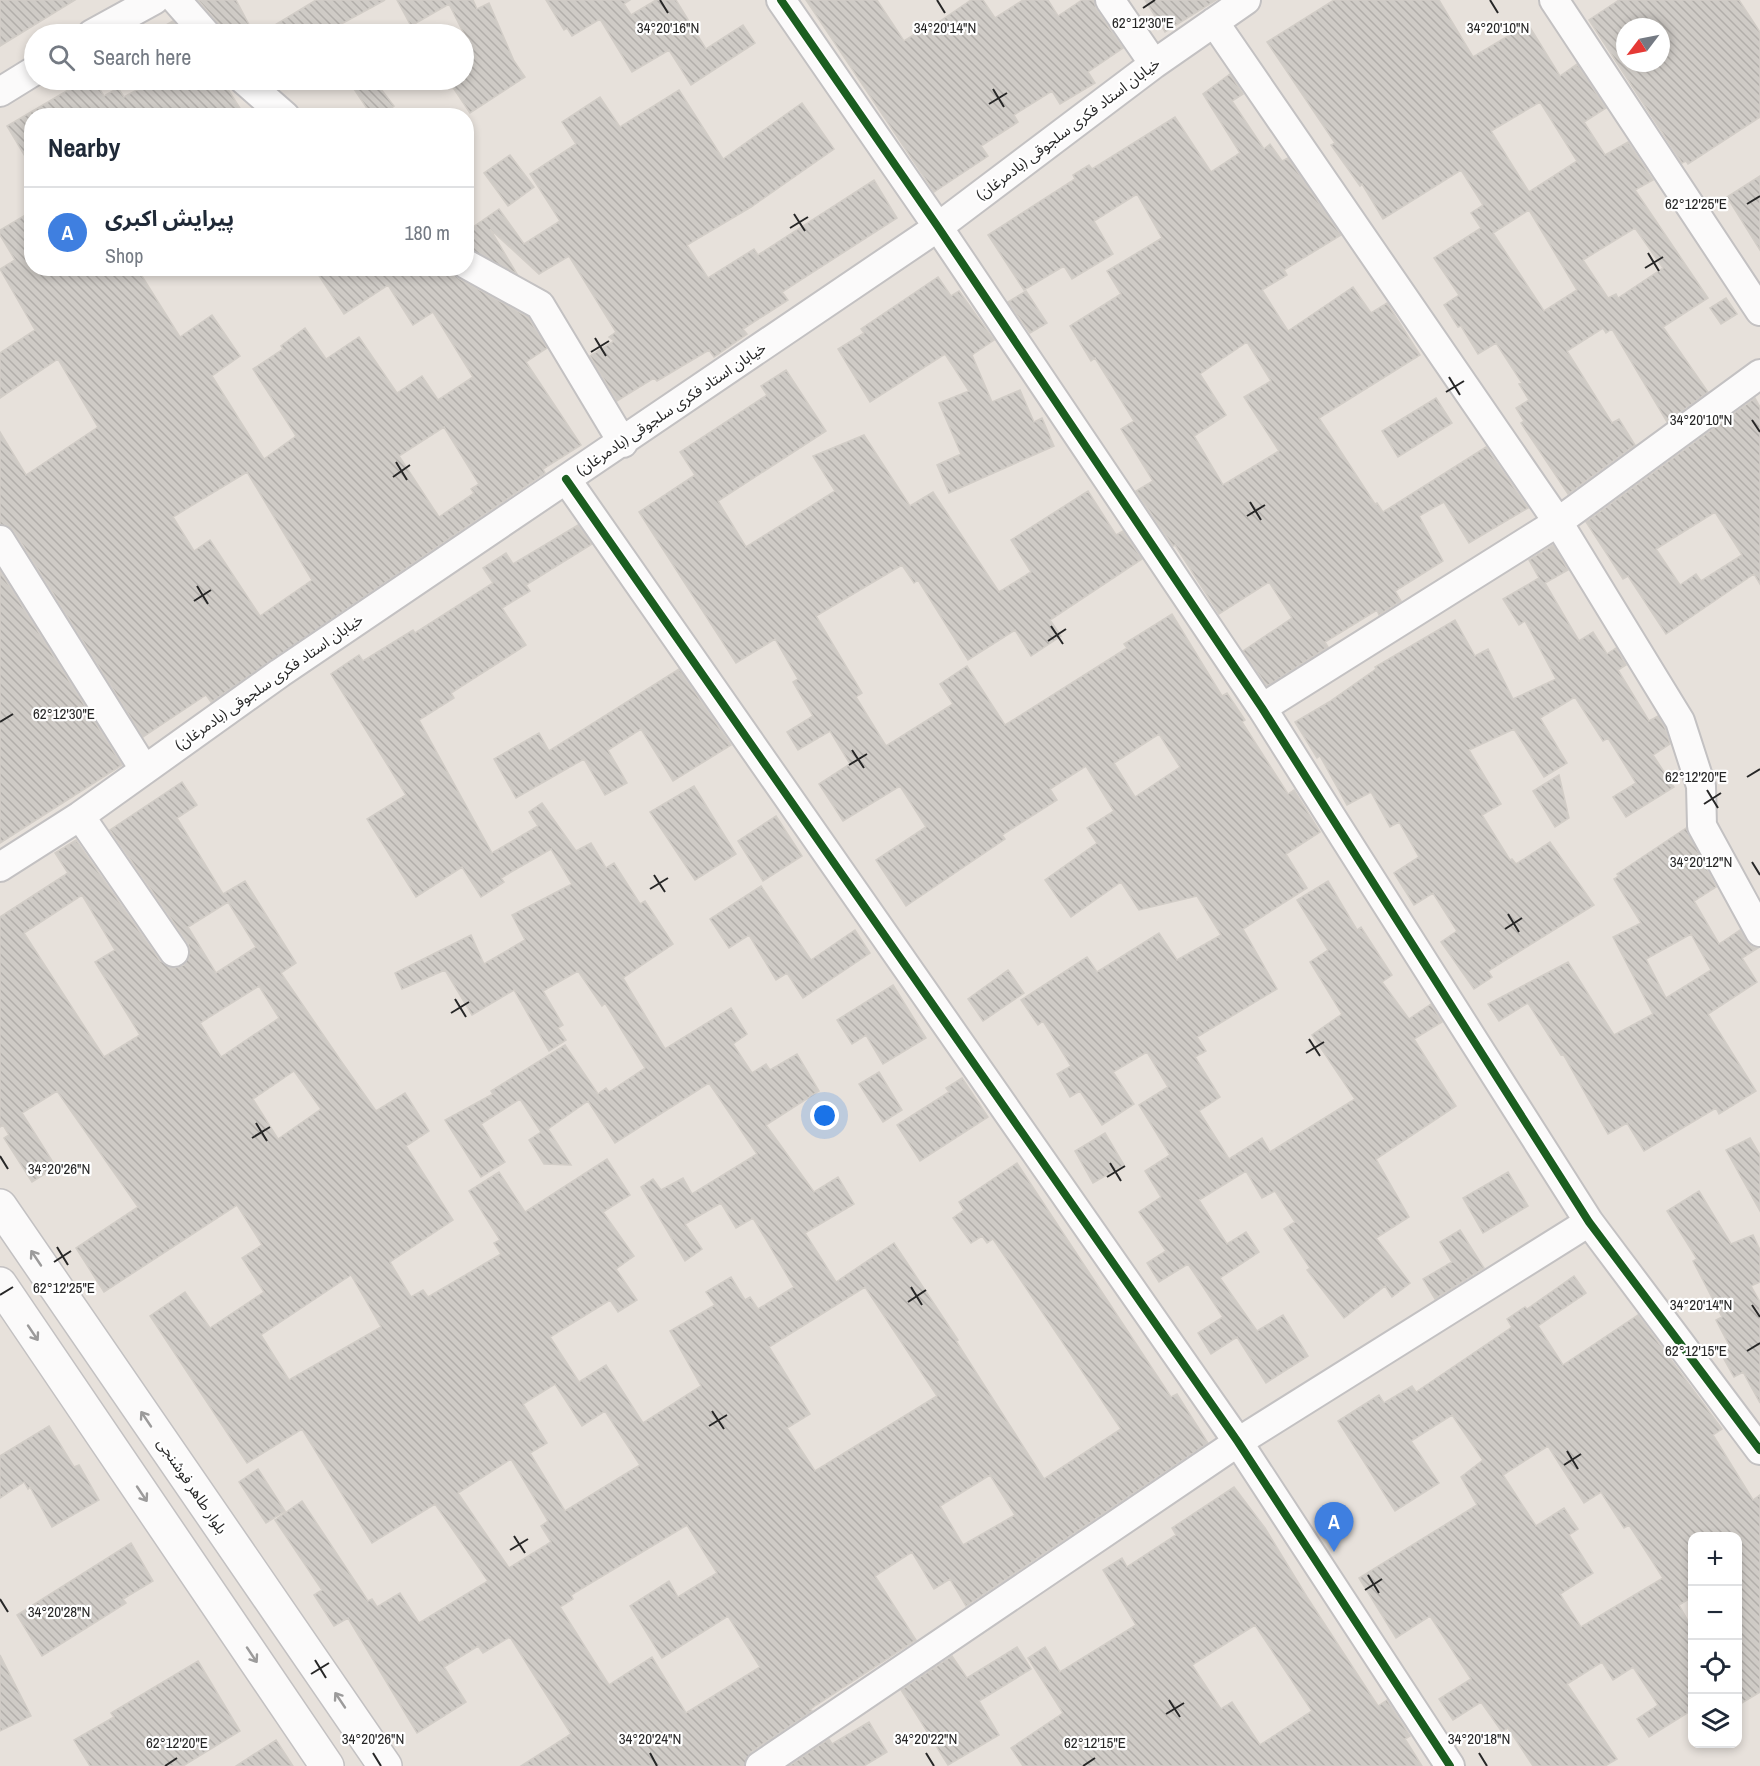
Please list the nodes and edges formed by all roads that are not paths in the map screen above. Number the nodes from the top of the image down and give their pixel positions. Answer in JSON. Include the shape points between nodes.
{"nodes":[{"id":1,"x":154,"y":0,"type":"edge"},
{"id":2,"x":176,"y":0,"type":"edge"},
{"id":3,"x":781,"y":0,"type":"edge"},
{"id":4,"x":1110,"y":0,"type":"edge"},
{"id":5,"x":1246,"y":0,"type":"edge"},
{"id":6,"x":1554,"y":0,"type":"edge"},
{"id":7,"x":1214,"y":22,"type":"junction"},
{"id":8,"x":111,"y":24,"type":"edge"},
{"id":9,"x":197,"y":24,"type":"edge"},
{"id":10,"x":1154,"y":64,"type":"junction"},
{"id":11,"x":24,"y":77,"type":"edge"},
{"id":12,"x":255,"y":90,"type":"edge"},
{"id":13,"x":0,"y":92,"type":"edge"},
{"id":14,"x":276,"y":108,"type":"edge"},
{"id":15,"x":938,"y":227,"type":"junction"},
{"id":16,"x":474,"y":268,"type":"edge"},
{"id":17,"x":1760,"y":311,"type":"edge"},
{"id":18,"x":1760,"y":374,"type":"edge"},
{"id":19,"x":623,"y":442,"type":"junction"},
{"id":20,"x":566,"y":480,"type":"junction"},
{"id":21,"x":1558,"y":522,"type":"junction"},
{"id":22,"x":0,"y":540,"type":"edge"},
{"id":23,"x":1262,"y":708,"type":"junction"},
{"id":24,"x":144,"y":769,"type":"junction"},
{"id":25,"x":80,"y":816,"type":"junction"},
{"id":26,"x":0,"y":867,"type":"edge"},
{"id":27,"x":1760,"y":932,"type":"edge"},
{"id":28,"x":174,"y":952,"type":"dead end"},
{"id":29,"x":0,"y":1206,"type":"edge"},
{"id":30,"x":1589,"y":1222,"type":"junction"},
{"id":31,"x":0,"y":1284,"type":"edge"},
{"id":32,"x":1238,"y":1442,"type":"junction"},
{"id":33,"x":1760,"y":1450,"type":"edge"},
{"id":34,"x":327,"y":1766,"type":"edge"},
{"id":35,"x":385,"y":1766,"type":"edge"},
{"id":36,"x":760,"y":1766,"type":"edge"},
{"id":37,"x":1450,"y":1766,"type":"edge"}],
"edges":[{"from":1,"to":8,"type":"street"},
{"from":2,"to":9,"type":"street"},
{"from":3,"to":15,"type":"street"},
{"from":4,"to":10,"type":"street"},
{"from":5,"to":7,"type":"street","name":"خیابان استاد فکری سلجوقی (بادمرغان)"},
{"from":6,"to":17,"type":"street"},
{"from":7,"to":10,"type":"street","name":"خیابان استاد فکری سلجوقی (بادمرغان)"},
{"from":7,"to":21,"type":"street"},
{"from":10,"to":15,"type":"street","name":"خیابان استاد فکری سلجوقی (بادمرغان)"},
{"from":11,"to":13,"type":"street"},
{"from":12,"to":14,"type":"street"},
{"from":15,"to":19,"type":"street","name":"خیابان استاد فکری سلجوقی (بادمرغان)"},
{"from":15,"to":23,"type":"street"},
{"from":16,"to":19,"type":"street","via":[[540,305]]},
{"from":18,"to":21,"type":"street"},
{"from":19,"to":20,"type":"street","name":"خیابان استاد فکری سلجوقی (بادمرغان)"},
{"from":20,"to":24,"type":"street","name":"خیابان استاد فکری سلجوقی (بادمرغان)"},
{"from":20,"to":32,"type":"street"},
{"from":21,"to":23,"type":"street"},
{"from":21,"to":27,"type":"street","via":[[1680,721],[1701,786],[1702,826]]},
{"from":22,"to":24,"type":"street"},
{"from":23,"to":30,"type":"street"},
{"from":24,"to":25,"type":"street","name":"خیابان استاد فکری سلجوقی (بادمرغان)"},
{"from":25,"to":26,"type":"street","name":"خیابان استاد فکری سلجوقی (بادمرغان)"},
{"from":25,"to":28,"type":"street"},
{"from":35,"to":29,"type":"street","name":"بلوار طاهر فوشنجی","one_way":true},
{"from":30,"to":32,"type":"street"},
{"from":30,"to":33,"type":"street"},
{"from":31,"to":34,"type":"street","one_way":true},
{"from":32,"to":36,"type":"street"},
{"from":32,"to":37,"type":"street"}]}
